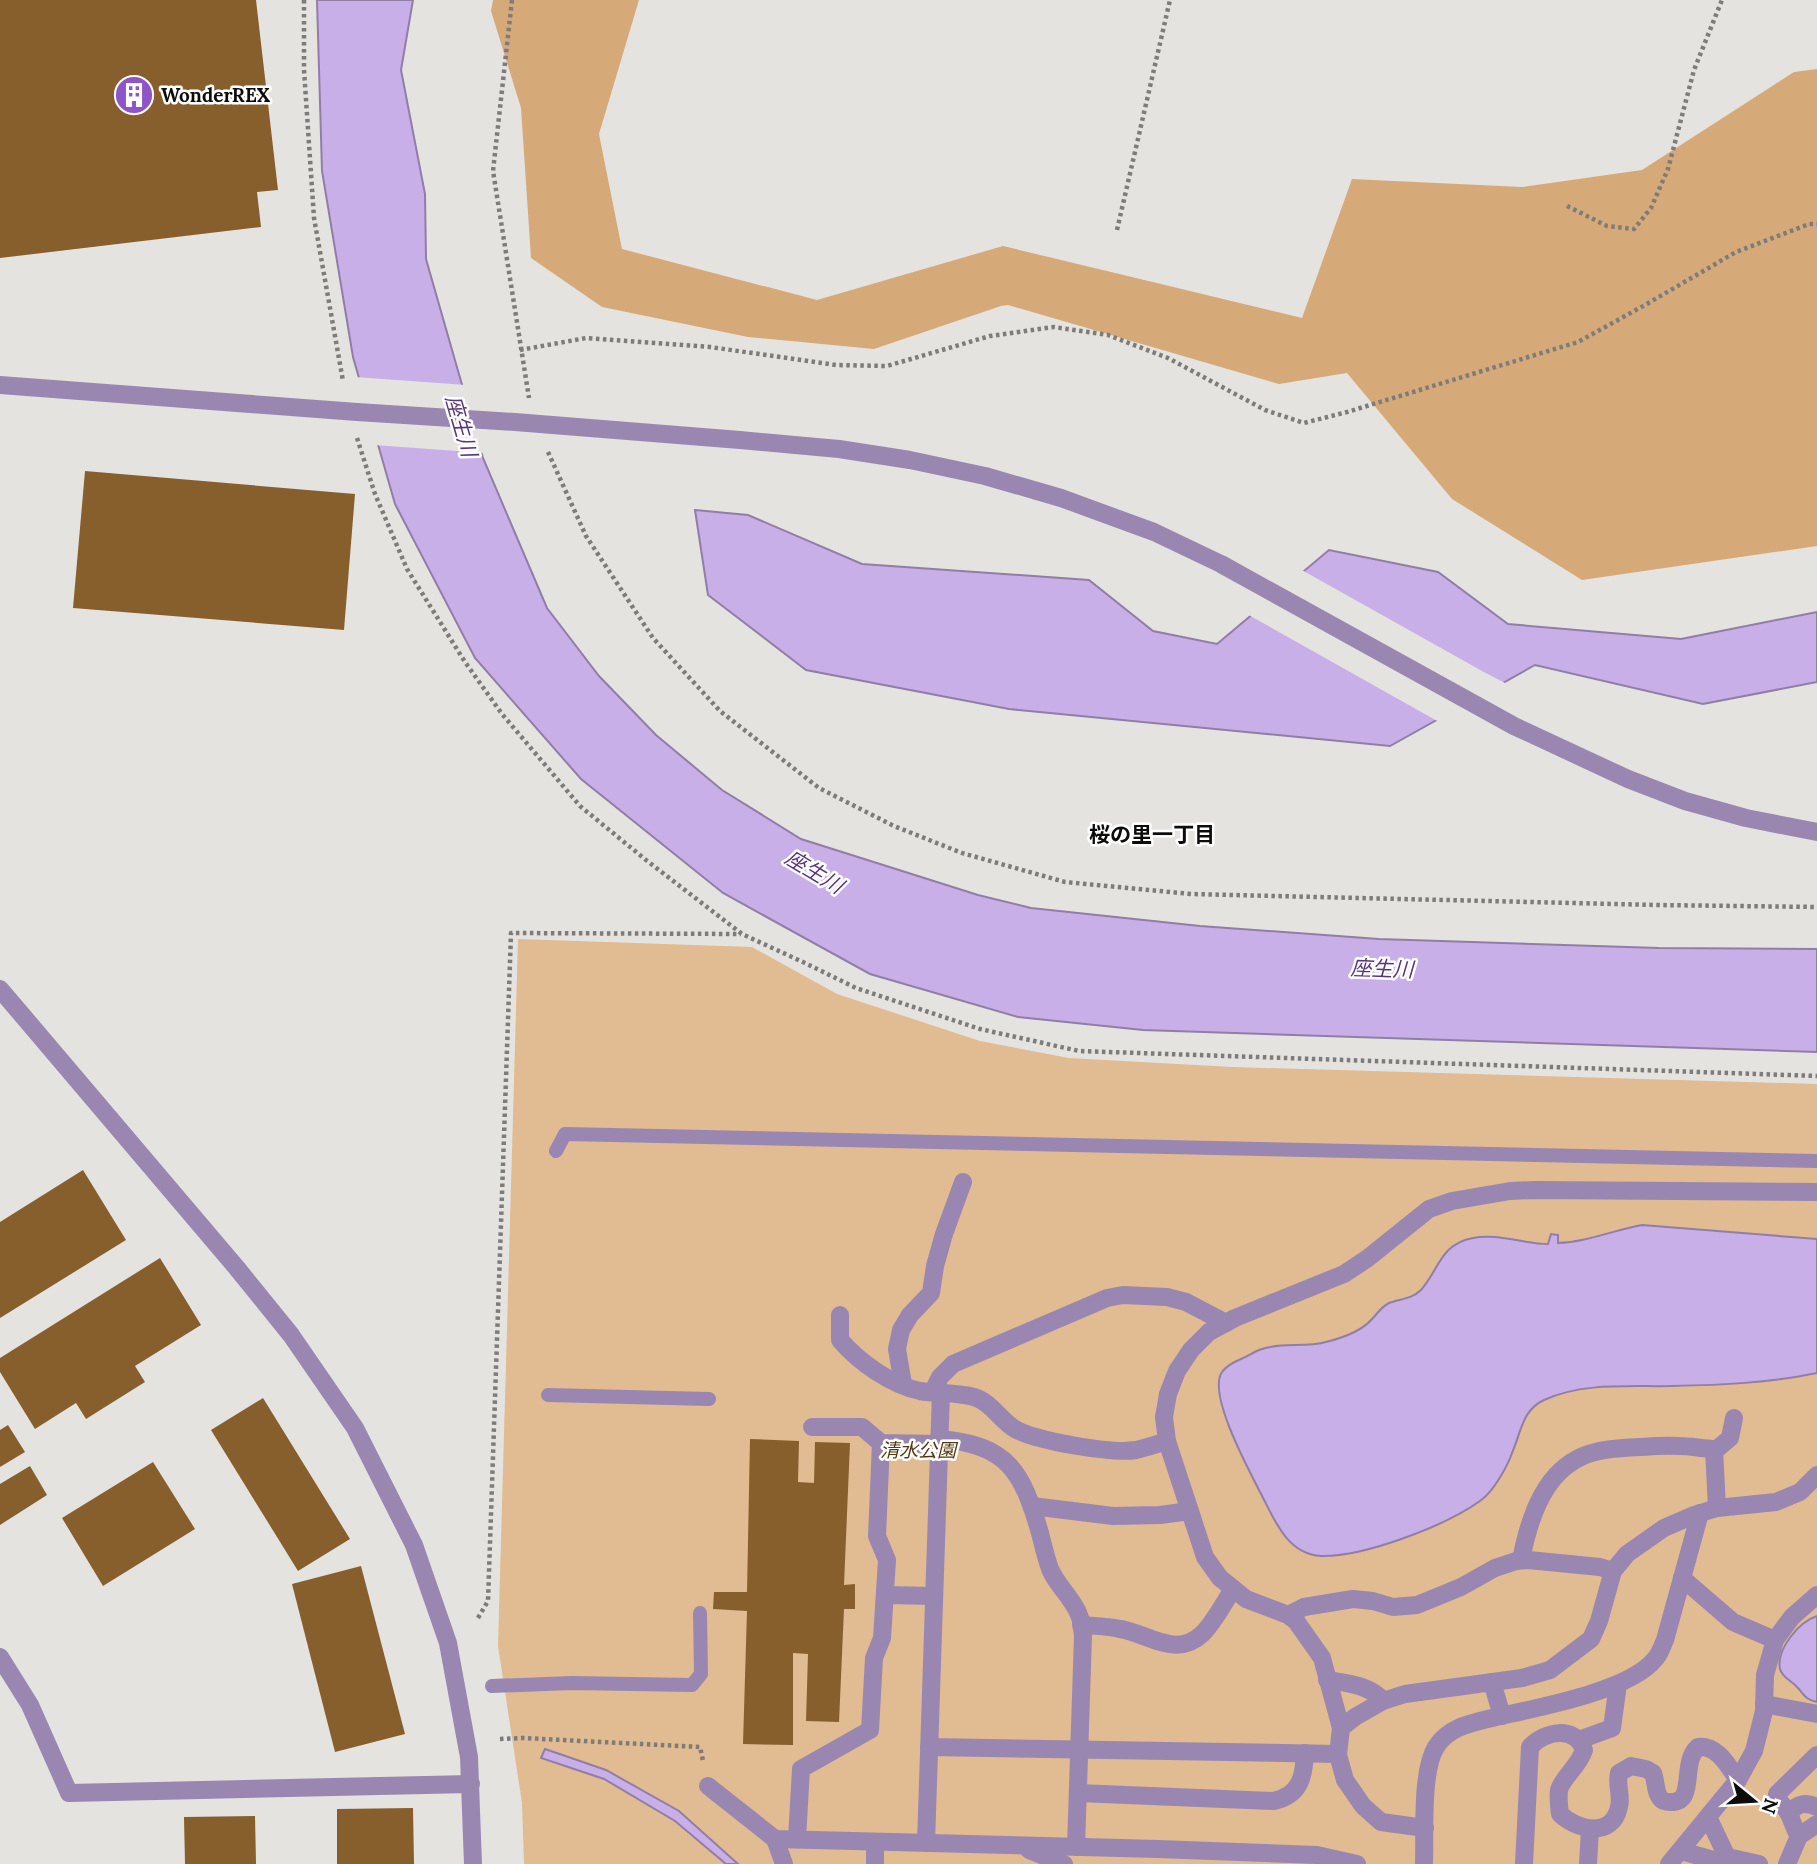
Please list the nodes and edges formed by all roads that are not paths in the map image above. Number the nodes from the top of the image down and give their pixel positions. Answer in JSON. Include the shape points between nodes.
{"nodes":[{"id":1,"x":0,"y":385,"type":"edge"},
{"id":2,"x":1817,"y":832,"type":"edge"},
{"id":3,"x":0,"y":989,"type":"edge"},
{"id":4,"x":556,"y":1151,"type":"dead end"},
{"id":5,"x":1817,"y":1161,"type":"edge"},
{"id":6,"x":963,"y":1182,"type":"dead end"},
{"id":7,"x":1817,"y":1192,"type":"edge"},
{"id":8,"x":840,"y":1315,"type":"dead end"},
{"id":9,"x":1226,"y":1323,"type":"junction"},
{"id":10,"x":903,"y":1384,"type":"junction"},
{"id":11,"x":937,"y":1392,"type":"junction"},
{"id":12,"x":548,"y":1395,"type":"dead end"},
{"id":13,"x":709,"y":1399,"type":"dead end"},
{"id":14,"x":1734,"y":1418,"type":"dead end"},
{"id":15,"x":812,"y":1427,"type":"dead end"},
{"id":16,"x":1167,"y":1441,"type":"junction"},
{"id":17,"x":939,"y":1442,"type":"junction"},
{"id":18,"x":881,"y":1443,"type":"junction"},
{"id":19,"x":1714,"y":1449,"type":"junction"},
{"id":20,"x":1813,"y":1485,"type":"edge"},
{"id":21,"x":1032,"y":1506,"type":"junction"},
{"id":22,"x":1190,"y":1511,"type":"junction"},
{"id":23,"x":1709,"y":1511,"type":"junction"},
{"id":24,"x":1521,"y":1560,"type":"junction"},
{"id":25,"x":1613,"y":1572,"type":"junction"},
{"id":26,"x":1682,"y":1578,"type":"junction"},
{"id":27,"x":1233,"y":1589,"type":"junction"},
{"id":28,"x":884,"y":1595,"type":"junction"},
{"id":29,"x":1817,"y":1595,"type":"edge"},
{"id":30,"x":934,"y":1596,"type":"junction"},
{"id":31,"x":700,"y":1613,"type":"dead end"},
{"id":32,"x":1288,"y":1615,"type":"junction"},
{"id":33,"x":1081,"y":1625,"type":"junction"},
{"id":34,"x":1775,"y":1640,"type":"junction"},
{"id":35,"x":0,"y":1657,"type":"edge"},
{"id":36,"x":1327,"y":1679,"type":"junction"},
{"id":37,"x":1492,"y":1682,"type":"junction"},
{"id":38,"x":1618,"y":1684,"type":"junction"},
{"id":39,"x":492,"y":1686,"type":"dead end"},
{"id":40,"x":1383,"y":1701,"type":"junction"},
{"id":41,"x":1764,"y":1704,"type":"junction"},
{"id":42,"x":1817,"y":1714,"type":"edge"},
{"id":43,"x":1502,"y":1716,"type":"junction"},
{"id":44,"x":1341,"y":1728,"type":"junction"},
{"id":45,"x":1579,"y":1740,"type":"junction"},
{"id":46,"x":929,"y":1747,"type":"junction"},
{"id":47,"x":1079,"y":1749,"type":"junction"},
{"id":48,"x":1305,"y":1753,"type":"junction"},
{"id":49,"x":1338,"y":1754,"type":"junction"},
{"id":50,"x":1817,"y":1755,"type":"edge"},
{"id":51,"x":1738,"y":1780,"type":"junction"},
{"id":52,"x":471,"y":1784,"type":"junction"},
{"id":53,"x":709,"y":1786,"type":"road end"},
{"id":54,"x":1078,"y":1793,"type":"junction"},
{"id":55,"x":1817,"y":1808,"type":"edge"},
{"id":56,"x":1790,"y":1815,"type":"junction"},
{"id":57,"x":1708,"y":1817,"type":"junction"},
{"id":58,"x":1817,"y":1824,"type":"edge"},
{"id":59,"x":1425,"y":1828,"type":"junction"},
{"id":60,"x":1590,"y":1829,"type":"junction"},
{"id":61,"x":1799,"y":1836,"type":"junction"},
{"id":62,"x":775,"y":1839,"type":"junction"},
{"id":63,"x":797,"y":1839,"type":"junction"},
{"id":64,"x":875,"y":1842,"type":"junction"},
{"id":65,"x":926,"y":1843,"type":"junction"},
{"id":66,"x":1017,"y":1845,"type":"junction"},
{"id":67,"x":1076,"y":1847,"type":"junction"},
{"id":68,"x":1158,"y":1849,"type":"junction"},
{"id":69,"x":1675,"y":1858,"type":"edge"},
{"id":70,"x":1720,"y":1861,"type":"edge"},
{"id":71,"x":473,"y":1864,"type":"edge"},
{"id":72,"x":784,"y":1864,"type":"edge"},
{"id":73,"x":875,"y":1864,"type":"edge"},
{"id":74,"x":1064,"y":1864,"type":"edge"},
{"id":75,"x":1147,"y":1864,"type":"edge"},
{"id":76,"x":1357,"y":1864,"type":"edge"},
{"id":77,"x":1424,"y":1864,"type":"edge"},
{"id":78,"x":1524,"y":1864,"type":"edge"},
{"id":79,"x":1588,"y":1864,"type":"edge"},
{"id":80,"x":1759,"y":1864,"type":"edge"},
{"id":81,"x":1787,"y":1864,"type":"edge"}],
"edges":[{"from":1,"to":2,"type":"street","via":[[839,449],[985,476],[1061,498],[1221,564],[1514,726],[1628,779],[1734,815]]},
{"from":3,"to":52,"type":"street","via":[[291,1335],[355,1428],[414,1545],[448,1643]]},
{"from":4,"to":5,"type":"lane","via":[[565,1134]]},
{"from":6,"to":10,"type":"street","via":[[944,1234],[931,1293],[901,1330],[897,1349]]},
{"from":7,"to":9,"type":"street","via":[[1535,1190],[1452,1201],[1429,1209],[1344,1274]]},
{"from":8,"to":10,"type":"street","via":[[840,1340],[848,1349]]},
{"from":9,"to":11,"type":"street","via":[[1201,1308],[1167,1297],[1107,1297],[953,1364],[940,1377]]},
{"from":9,"to":16,"type":"street","via":[[1209,1332],[1177,1371],[1164,1417]]},
{"from":10,"to":11,"type":"street"},
{"from":11,"to":16,"type":"street","via":[[977,1398],[1017,1430],[1068,1444],[1135,1450]]},
{"from":11,"to":17,"type":"street"},
{"from":12,"to":13,"type":"lane"},
{"from":14,"to":19,"type":"street","via":[[1730,1438]]},
{"from":15,"to":18,"type":"street","via":[[862,1427]]},
{"from":16,"to":22,"type":"street"},
{"from":17,"to":18,"type":"street"},
{"from":17,"to":21,"type":"street","via":[[959,1441],[1006,1461]]},
{"from":17,"to":30,"type":"street"},
{"from":18,"to":28,"type":"street","via":[[877,1536],[887,1560]]},
{"from":19,"to":23,"type":"street"},
{"from":19,"to":24,"type":"street","via":[[1631,1447],[1578,1458],[1561,1469],[1545,1490],[1526,1531]]},
{"from":20,"to":23,"type":"street","via":[[1776,1502]]},
{"from":21,"to":22,"type":"street","via":[[1112,1516]]},
{"from":21,"to":33,"type":"street","via":[[1051,1570],[1073,1603]]},
{"from":22,"to":27,"type":"street","via":[[1205,1557]]},
{"from":23,"to":25,"type":"street","via":[[1664,1528],[1627,1554]]},
{"from":23,"to":26,"type":"street"},
{"from":24,"to":25,"type":"street"},
{"from":24,"to":32,"type":"street","via":[[1417,1605],[1393,1607],[1353,1599],[1304,1607]]},
{"from":25,"to":37,"type":"street","via":[[1591,1640],[1549,1670]]},
{"from":26,"to":34,"type":"street","via":[[1734,1622]]},
{"from":26,"to":38,"type":"street","via":[[1656,1658]]},
{"from":27,"to":32,"type":"street"},
{"from":27,"to":33,"type":"street","via":[[1203,1634],[1192,1641],[1165,1644],[1121,1629]]},
{"from":28,"to":30,"type":"street"},
{"from":28,"to":63,"type":"street","via":[[870,1730],[801,1769]]},
{"from":29,"to":34,"type":"street"},
{"from":30,"to":46,"type":"street"},
{"from":31,"to":39,"type":"lane","via":[[701,1674],[692,1685]]},
{"from":32,"to":36,"type":"street","via":[[1322,1658]]},
{"from":33,"to":47,"type":"street"},
{"from":34,"to":41,"type":"street","via":[[1765,1675]]},
{"from":35,"to":52,"type":"street","via":[[30,1706],[69,1793]]},
{"from":36,"to":40,"type":"street","via":[[1377,1692]]},
{"from":36,"to":44,"type":"street"},
{"from":37,"to":40,"type":"street"},
{"from":37,"to":43,"type":"street"},
{"from":38,"to":43,"type":"street"},
{"from":38,"to":45,"type":"street","via":[[1612,1728]]},
{"from":40,"to":44,"type":"street"},
{"from":41,"to":42,"type":"street"},
{"from":41,"to":51,"type":"street","via":[[1754,1751]]},
{"from":43,"to":59,"type":"street","via":[[1461,1726],[1435,1749],[1426,1785]]},
{"from":44,"to":49,"type":"street"},
{"from":45,"to":60,"type":"street","via":[[1584,1750],[1561,1785],[1560,1814]]},
{"from":45,"to":78,"type":"street","via":[[1557,1733],[1530,1747]]},
{"from":46,"to":47,"type":"street"},
{"from":46,"to":65,"type":"street"},
{"from":47,"to":48,"type":"street"},
{"from":47,"to":54,"type":"street"},
{"from":48,"to":49,"type":"street"},
{"from":48,"to":54,"type":"street","via":[[1300,1783],[1274,1801]]},
{"from":49,"to":59,"type":"street","via":[[1345,1780],[1363,1807],[1381,1822]]},
{"from":50,"to":56,"type":"street","via":[[1777,1794]]},
{"from":51,"to":57,"type":"street"},
{"from":51,"to":60,"type":"street","via":[[1713,1749],[1698,1747],[1690,1757],[1682,1799],[1668,1802],[1659,1796],[1653,1773],[1631,1766],[1619,1773],[1620,1804],[1615,1818]]},
{"from":52,"to":71,"type":"street"},
{"from":53,"to":62,"type":"street"},
{"from":54,"to":67,"type":"street"},
{"from":55,"to":56,"type":"street","via":[[1799,1804]]},
{"from":56,"to":61,"type":"street"},
{"from":57,"to":69,"type":"street"},
{"from":57,"to":70,"type":"street"},
{"from":58,"to":61,"type":"street"},
{"from":59,"to":77,"type":"street"},
{"from":60,"to":79,"type":"street"},
{"from":61,"to":81,"type":"street"},
{"from":62,"to":63,"type":"street"},
{"from":62,"to":72,"type":"street"},
{"from":63,"to":64,"type":"street"},
{"from":64,"to":65,"type":"street"},
{"from":64,"to":73,"type":"street"},
{"from":65,"to":66,"type":"street"},
{"from":66,"to":67,"type":"street"},
{"from":66,"to":74,"type":"street"},
{"from":67,"to":68,"type":"street"},
{"from":68,"to":75,"type":"street"},
{"from":68,"to":76,"type":"street","via":[[1317,1855]]},
{"from":69,"to":70,"type":"street"},
{"from":70,"to":80,"type":"street"}]}
